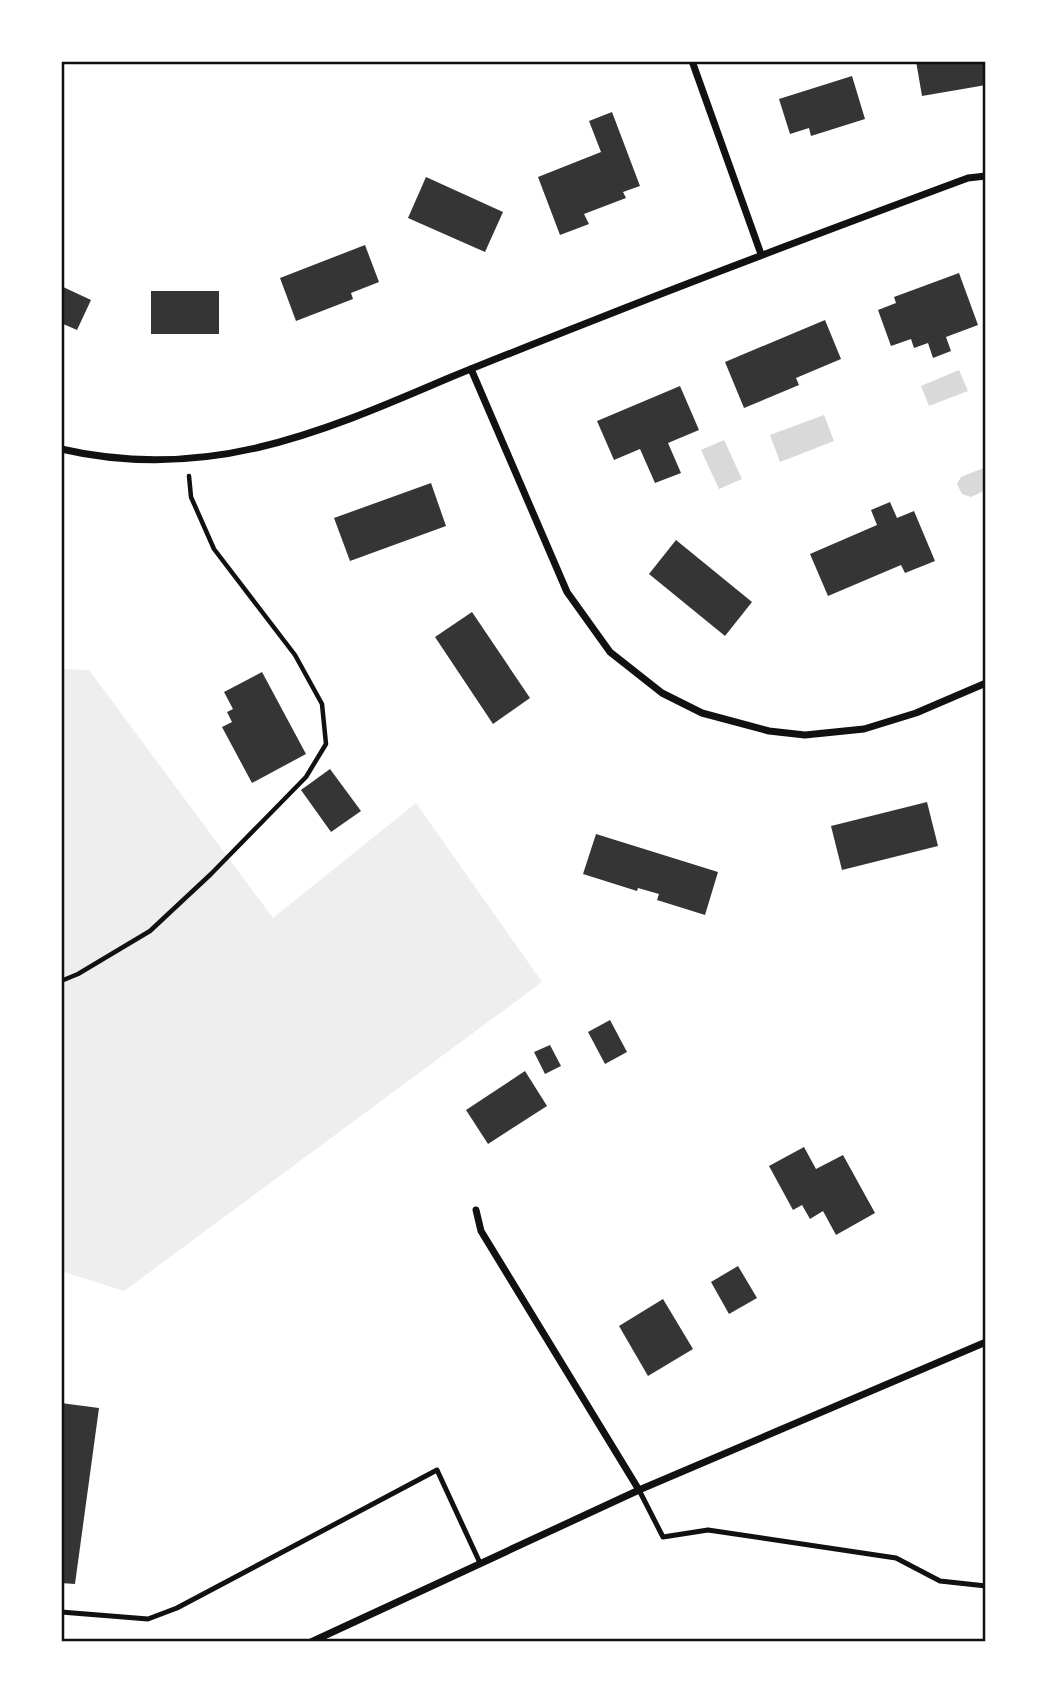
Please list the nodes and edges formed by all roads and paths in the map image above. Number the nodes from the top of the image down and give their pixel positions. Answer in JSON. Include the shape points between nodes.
{"nodes":[{"id":1,"x":692,"y":61,"type":"edge"},
{"id":2,"x":986,"y":176,"type":"edge"},
{"id":3,"x":761,"y":254,"type":"junction"},
{"id":4,"x":471,"y":369,"type":"junction"},
{"id":5,"x":61,"y":449,"type":"edge"},
{"id":6,"x":188,"y":460,"type":"junction"},
{"id":7,"x":986,"y":683,"type":"edge"},
{"id":8,"x":61,"y":981,"type":"edge"},
{"id":9,"x":476,"y":1210,"type":"dead end"},
{"id":10,"x":986,"y":1342,"type":"edge"},
{"id":11,"x":639,"y":1490,"type":"junction"},
{"id":12,"x":480,"y":1563,"type":"junction"},
{"id":13,"x":986,"y":1586,"type":"edge"},
{"id":14,"x":61,"y":1612,"type":"edge"},
{"id":15,"x":312,"y":1642,"type":"edge"}],
"edges":[{"from":1,"to":3,"type":"street"},
{"from":2,"to":3,"type":"street","via":[[968,178]]},
{"from":3,"to":4,"type":"street"},
{"from":4,"to":6,"type":"street","via":[[348,421],[218,457]]},
{"from":4,"to":7,"type":"street","via":[[567,592],[610,652],[662,693],[702,713],[769,731],[806,735],[864,729]]},
{"from":5,"to":6,"type":"street","via":[[88,456]]},
{"from":6,"to":8,"type":"path","via":[[191,497],[214,549],[295,655],[322,704],[326,744],[306,776],[150,931]]},
{"from":9,"to":11,"type":"street","via":[[481,1231]]},
{"from":10,"to":11,"type":"street"},
{"from":11,"to":12,"type":"street"},
{"from":11,"to":13,"type":"lane","via":[[663,1536],[708,1530],[896,1558],[940,1581]]},
{"from":12,"to":14,"type":"lane","via":[[437,1470],[177,1608],[148,1619]]},
{"from":12,"to":15,"type":"street"}]}
